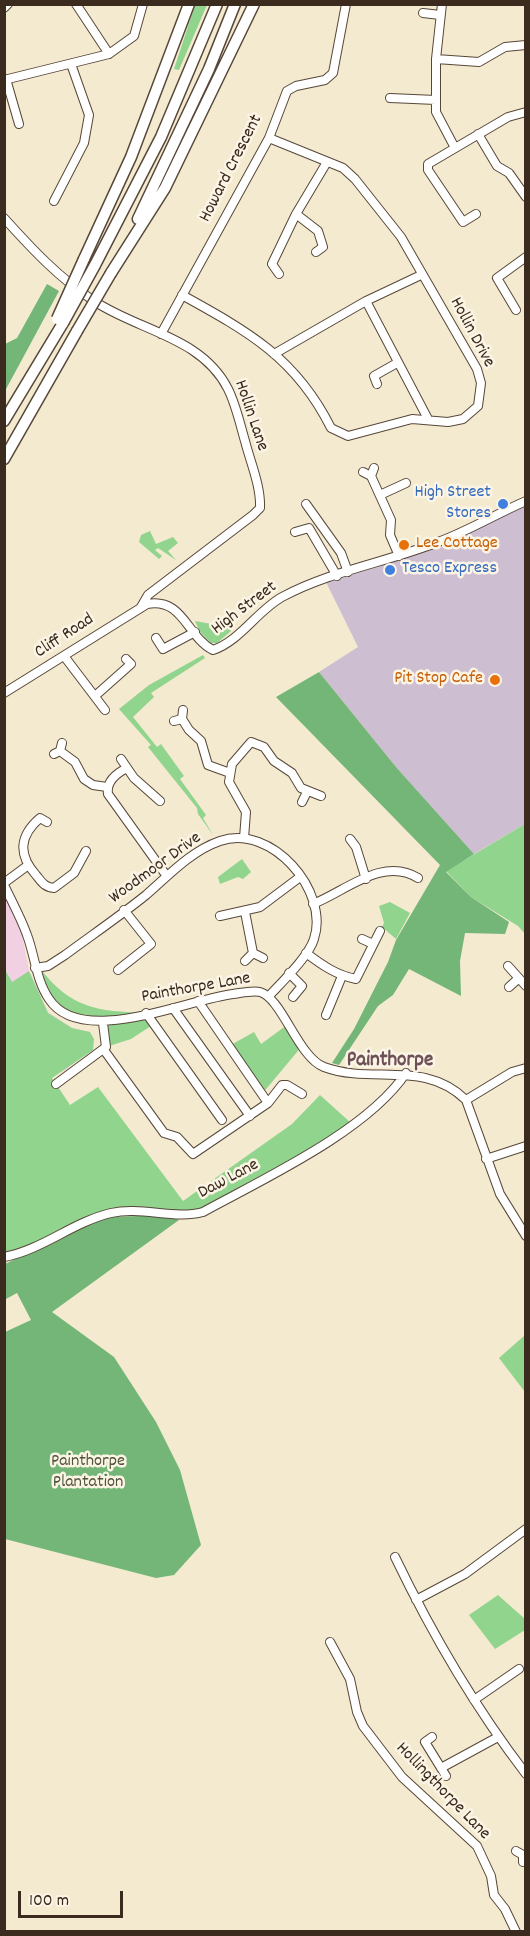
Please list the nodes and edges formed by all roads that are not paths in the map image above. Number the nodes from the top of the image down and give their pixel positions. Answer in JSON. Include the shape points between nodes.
{"nodes":[{"id":1,"x":8,"y":4,"type":"edge"},
{"id":2,"x":76,"y":4,"type":"edge"},
{"id":3,"x":143,"y":4,"type":"edge"},
{"id":4,"x":189,"y":4,"type":"edge"},
{"id":5,"x":217,"y":4,"type":"edge"},
{"id":6,"x":235,"y":4,"type":"edge"},
{"id":7,"x":254,"y":4,"type":"edge"},
{"id":8,"x":346,"y":4,"type":"edge"},
{"id":9,"x":442,"y":4,"type":"edge"},
{"id":10,"x":4,"y":8,"type":"edge"},
{"id":11,"x":423,"y":13,"type":"dead end"},
{"id":12,"x":440,"y":15,"type":"junction"},
{"id":13,"x":525,"y":45,"type":"edge"},
{"id":14,"x":109,"y":54,"type":"junction"},
{"id":15,"x":436,"y":59,"type":"junction"},
{"id":16,"x":71,"y":64,"type":"junction"},
{"id":17,"x":5,"y":80,"type":"edge"},
{"id":18,"x":390,"y":98,"type":"dead end"},
{"id":19,"x":436,"y":100,"type":"junction"},
{"id":20,"x":525,"y":112,"type":"edge"},
{"id":21,"x":19,"y":124,"type":"dead end"},
{"id":22,"x":478,"y":135,"type":"junction"},
{"id":23,"x":269,"y":138,"type":"junction"},
{"id":24,"x":455,"y":148,"type":"junction"},
{"id":25,"x":327,"y":162,"type":"junction"},
{"id":26,"x":525,"y":197,"type":"edge"},
{"id":27,"x":54,"y":201,"type":"dead end"},
{"id":28,"x":296,"y":214,"type":"junction"},
{"id":29,"x":476,"y":214,"type":"dead end"},
{"id":30,"x":4,"y":218,"type":"edge"},
{"id":31,"x":316,"y":252,"type":"dead end"},
{"id":32,"x":525,"y":257,"type":"edge"},
{"id":33,"x":111,"y":273,"type":"junction"},
{"id":34,"x":279,"y":274,"type":"dead end"},
{"id":35,"x":421,"y":275,"type":"junction"},
{"id":36,"x":182,"y":295,"type":"junction"},
{"id":37,"x":366,"y":301,"type":"junction"},
{"id":38,"x":516,"y":310,"type":"dead end"},
{"id":39,"x":60,"y":321,"type":"junction"},
{"id":40,"x":161,"y":334,"type":"junction"},
{"id":41,"x":274,"y":354,"type":"junction"},
{"id":42,"x":397,"y":363,"type":"junction"},
{"id":43,"x":377,"y":384,"type":"dead end"},
{"id":44,"x":428,"y":418,"type":"junction"},
{"id":45,"x":4,"y":421,"type":"edge"},
{"id":46,"x":6,"y":456,"type":"edge"},
{"id":47,"x":363,"y":472,"type":"dead end"},
{"id":48,"x":402,"y":488,"type":"dead end"},
{"id":49,"x":380,"y":495,"type":"junction"},
{"id":50,"x":525,"y":501,"type":"edge"},
{"id":51,"x":306,"y":504,"type":"dead end"},
{"id":52,"x":295,"y":532,"type":"dead end"},
{"id":53,"x":399,"y":556,"type":"junction"},
{"id":54,"x":348,"y":572,"type":"junction"},
{"id":55,"x":338,"y":576,"type":"junction"},
{"id":56,"x":141,"y":607,"type":"junction"},
{"id":57,"x":195,"y":632,"type":"junction"},
{"id":58,"x":156,"y":638,"type":"dead end"},
{"id":59,"x":64,"y":656,"type":"junction"},
{"id":60,"x":126,"y":659,"type":"dead end"},
{"id":61,"x":4,"y":693,"type":"edge"},
{"id":62,"x":95,"y":696,"type":"junction"},
{"id":63,"x":105,"y":710,"type":"dead end"},
{"id":64,"x":180,"y":717,"type":"dead end"},
{"id":65,"x":59,"y":749,"type":"dead end"},
{"id":66,"x":121,"y":759,"type":"dead end"},
{"id":67,"x":127,"y":768,"type":"junction"},
{"id":68,"x":230,"y":773,"type":"junction"},
{"id":69,"x":107,"y":787,"type":"junction"},
{"id":70,"x":307,"y":792,"type":"junction"},
{"id":71,"x":321,"y":796,"type":"dead end"},
{"id":72,"x":160,"y":801,"type":"dead end"},
{"id":73,"x":302,"y":802,"type":"dead end"},
{"id":74,"x":47,"y":822,"type":"dead end"},
{"id":75,"x":244,"y":838,"type":"junction"},
{"id":76,"x":350,"y":839,"type":"dead end"},
{"id":77,"x":366,"y":842,"type":"dead end"},
{"id":78,"x":356,"y":847,"type":"junction"},
{"id":79,"x":86,"y":851,"type":"dead end"},
{"id":80,"x":27,"y":866,"type":"junction"},
{"id":81,"x":166,"y":875,"type":"junction"},
{"id":82,"x":300,"y":876,"type":"junction"},
{"id":83,"x":418,"y":878,"type":"dead end"},
{"id":84,"x":366,"y":879,"type":"junction"},
{"id":85,"x":4,"y":884,"type":"edge"},
{"id":86,"x":313,"y":904,"type":"junction"},
{"id":87,"x":124,"y":910,"type":"junction"},
{"id":88,"x":245,"y":912,"type":"junction"},
{"id":89,"x":219,"y":916,"type":"dead end"},
{"id":90,"x":380,"y":931,"type":"dead end"},
{"id":91,"x":362,"y":939,"type":"dead end"},
{"id":92,"x":373,"y":944,"type":"junction"},
{"id":93,"x":253,"y":953,"type":"junction"},
{"id":94,"x":306,"y":953,"type":"junction"},
{"id":95,"x":262,"y":958,"type":"dead end"},
{"id":96,"x":245,"y":961,"type":"dead end"},
{"id":97,"x":508,"y":966,"type":"dead end"},
{"id":98,"x":35,"y":968,"type":"junction"},
{"id":99,"x":118,"y":970,"type":"dead end"},
{"id":100,"x":288,"y":973,"type":"junction"},
{"id":101,"x":342,"y":976,"type":"junction"},
{"id":102,"x":519,"y":978,"type":"junction"},
{"id":103,"x":525,"y":986,"type":"edge"},
{"id":104,"x":509,"y":987,"type":"dead end"},
{"id":105,"x":269,"y":996,"type":"junction"},
{"id":106,"x":293,"y":997,"type":"dead end"},
{"id":107,"x":198,"y":1001,"type":"junction"},
{"id":108,"x":172,"y":1008,"type":"junction"},
{"id":109,"x":146,"y":1013,"type":"junction"},
{"id":110,"x":326,"y":1015,"type":"dead end"},
{"id":111,"x":103,"y":1023,"type":"junction"},
{"id":112,"x":105,"y":1050,"type":"junction"},
{"id":113,"x":525,"y":1068,"type":"edge"},
{"id":114,"x":406,"y":1074,"type":"junction"},
{"id":115,"x":56,"y":1084,"type":"dead end"},
{"id":116,"x":302,"y":1094,"type":"dead end"},
{"id":117,"x":466,"y":1100,"type":"junction"},
{"id":118,"x":268,"y":1103,"type":"junction"},
{"id":119,"x":250,"y":1116,"type":"junction"},
{"id":120,"x":209,"y":1121,"type":"dead end"},
{"id":121,"x":525,"y":1146,"type":"edge"},
{"id":122,"x":486,"y":1159,"type":"junction"},
{"id":123,"x":525,"y":1236,"type":"edge"},
{"id":124,"x":4,"y":1257,"type":"edge"},
{"id":125,"x":525,"y":1529,"type":"edge"},
{"id":126,"x":395,"y":1557,"type":"dead end"},
{"id":127,"x":416,"y":1600,"type":"junction"},
{"id":128,"x":330,"y":1641,"type":"dead end"},
{"id":129,"x":519,"y":1669,"type":"dead end"},
{"id":130,"x":474,"y":1700,"type":"junction"},
{"id":131,"x":432,"y":1737,"type":"dead end"},
{"id":132,"x":498,"y":1737,"type":"junction"},
{"id":133,"x":441,"y":1768,"type":"junction"},
{"id":134,"x":525,"y":1774,"type":"edge"},
{"id":135,"x":446,"y":1776,"type":"dead end"},
{"id":136,"x":516,"y":1932,"type":"edge"}],
"edges":[{"from":1,"to":10,"type":"street"},
{"from":2,"to":14,"type":"street"},
{"from":3,"to":14,"type":"street","via":[[134,36]]},
{"from":4,"to":39,"type":"highway","bridge":true,"via":[[131,156]]},
{"from":5,"to":39,"type":"highway","bridge":true,"via":[[161,137],[95,265]]},
{"from":6,"to":33,"type":"highway","via":[[210,69]]},
{"from":7,"to":33,"type":"highway","via":[[165,188]]},
{"from":8,"to":23,"type":"street","name":"Howard Crescent","via":[[333,73],[325,80],[287,91]]},
{"from":9,"to":12,"type":"street"},
{"from":11,"to":12,"type":"street"},
{"from":12,"to":15,"type":"street"},
{"from":13,"to":15,"type":"street","via":[[505,47],[479,62]]},
{"from":14,"to":16,"type":"street"},
{"from":15,"to":19,"type":"street"},
{"from":16,"to":17,"type":"street"},
{"from":16,"to":27,"type":"street","via":[[89,115],[84,143]]},
{"from":17,"to":21,"type":"street"},
{"from":18,"to":19,"type":"street"},
{"from":19,"to":24,"type":"street","via":[[436,116]]},
{"from":20,"to":22,"type":"street"},
{"from":22,"to":24,"type":"street"},
{"from":22,"to":26,"type":"street","via":[[497,166],[509,173]]},
{"from":23,"to":25,"type":"street","name":"Hollin Drive"},
{"from":23,"to":36,"type":"street","name":"Howard Crescent"},
{"from":24,"to":29,"type":"street","via":[[428,164],[429,170],[463,222]]},
{"from":25,"to":28,"type":"street"},
{"from":25,"to":35,"type":"street","name":"Hollin Drive","via":[[343,168],[355,179],[401,237]]},
{"from":28,"to":31,"type":"street","via":[[318,231],[323,247]]},
{"from":28,"to":34,"type":"street","via":[[272,264]]},
{"from":30,"to":40,"type":"street","name":"Hollin Lane","via":[[60,278],[96,303]]},
{"from":32,"to":38,"type":"street","via":[[497,278]]},
{"from":33,"to":46,"type":"highway","bridge":true},
{"from":35,"to":37,"type":"street"},
{"from":35,"to":44,"type":"street","name":"Hollin Drive","via":[[477,369],[481,383],[477,406],[463,418],[448,422]]},
{"from":36,"to":40,"type":"street","name":"Howard Crescent"},
{"from":36,"to":41,"type":"street","name":"Hollin Drive","via":[[230,322]]},
{"from":37,"to":41,"type":"street"},
{"from":37,"to":42,"type":"street"},
{"from":39,"to":45,"type":"highway"},
{"from":40,"to":56,"type":"street","name":"Hollin Lane","via":[[207,360],[227,388],[260,502],[254,515],[148,595]]},
{"from":41,"to":44,"type":"street","name":"Hollin Drive","via":[[310,390],[336,433],[354,436]]},
{"from":42,"to":43,"type":"street","via":[[374,375]]},
{"from":42,"to":44,"type":"street"},
{"from":47,"to":49,"type":"street","via":[[373,472]]},
{"from":48,"to":49,"type":"street"},
{"from":49,"to":53,"type":"street","via":[[392,520],[390,535]]},
{"from":50,"to":53,"type":"street","name":"High Street","via":[[440,542]]},
{"from":51,"to":54,"type":"street","via":[[341,553]]},
{"from":52,"to":55,"type":"street","via":[[309,528]]},
{"from":53,"to":54,"type":"street","name":"High Street"},
{"from":54,"to":55,"type":"street","name":"High Street"},
{"from":55,"to":57,"type":"street","name":"High Street","via":[[282,597],[220,648],[208,647]]},
{"from":56,"to":57,"type":"street","name":"High Street","via":[[167,604]]},
{"from":56,"to":59,"type":"street","name":"Cliff Road"},
{"from":57,"to":58,"type":"street","via":[[162,653]]},
{"from":59,"to":61,"type":"street","name":"Cliff Road"},
{"from":59,"to":62,"type":"street"},
{"from":60,"to":62,"type":"street","via":[[131,664]]},
{"from":62,"to":63,"type":"street"},
{"from":64,"to":68,"type":"street","via":[[201,741],[208,765]]},
{"from":65,"to":69,"type":"street","via":[[75,762],[84,779]]},
{"from":66,"to":67,"type":"street"},
{"from":67,"to":69,"type":"street"},
{"from":67,"to":72,"type":"street"},
{"from":68,"to":70,"type":"street","via":[[238,756],[251,742],[256,742],[292,773],[296,783]]},
{"from":68,"to":75,"type":"street","via":[[231,790],[246,812]]},
{"from":69,"to":81,"type":"street","via":[[112,801]]},
{"from":70,"to":71,"type":"street"},
{"from":70,"to":73,"type":"street"},
{"from":74,"to":80,"type":"street","via":[[40,818],[24,836],[22,852]]},
{"from":75,"to":81,"type":"street","name":"Woodmoor Drive","via":[[220,841]]},
{"from":75,"to":82,"type":"street","via":[[279,852]]},
{"from":76,"to":78,"type":"street"},
{"from":77,"to":78,"type":"street"},
{"from":78,"to":84,"type":"street"},
{"from":79,"to":80,"type":"street","via":[[83,865],[54,888],[42,884]]},
{"from":80,"to":85,"type":"street"},
{"from":81,"to":87,"type":"street","name":"Woodmoor Drive"},
{"from":82,"to":86,"type":"street"},
{"from":82,"to":88,"type":"street","via":[[260,906]]},
{"from":83,"to":84,"type":"street","via":[[407,868]]},
{"from":84,"to":86,"type":"street"},
{"from":85,"to":98,"type":"street","name":"Painthorpe Lane","via":[[28,937]]},
{"from":86,"to":94,"type":"street","via":[[316,932]]},
{"from":87,"to":98,"type":"street","name":"Woodmoor Drive","via":[[66,955],[48,966]]},
{"from":87,"to":99,"type":"street","via":[[151,944]]},
{"from":88,"to":89,"type":"street"},
{"from":88,"to":93,"type":"street"},
{"from":90,"to":92,"type":"street"},
{"from":91,"to":92,"type":"street"},
{"from":92,"to":101,"type":"street","via":[[356,979]]},
{"from":93,"to":95,"type":"street"},
{"from":93,"to":96,"type":"street"},
{"from":94,"to":100,"type":"street"},
{"from":94,"to":101,"type":"street"},
{"from":97,"to":102,"type":"street"},
{"from":98,"to":111,"type":"street","name":"Painthorpe Lane","via":[[48,999],[61,1012],[74,1019]]},
{"from":100,"to":105,"type":"street"},
{"from":100,"to":106,"type":"street","via":[[302,986]]},
{"from":101,"to":110,"type":"street","via":[[326,1006]]},
{"from":102,"to":103,"type":"street"},
{"from":102,"to":104,"type":"street"},
{"from":105,"to":107,"type":"street","name":"Painthorpe Lane","via":[[259,991]]},
{"from":105,"to":114,"type":"street","name":"Painthorpe Lane","via":[[302,1046],[323,1066],[363,1074]]},
{"from":107,"to":108,"type":"street","name":"Painthorpe Lane"},
{"from":107,"to":118,"type":"street"},
{"from":108,"to":109,"type":"street","name":"Painthorpe Lane"},
{"from":108,"to":119,"type":"street"},
{"from":109,"to":111,"type":"street","name":"Painthorpe Lane"},
{"from":109,"to":120,"type":"street","via":[[220,1117]]},
{"from":111,"to":112,"type":"street"},
{"from":112,"to":115,"type":"street"},
{"from":112,"to":119,"type":"street","via":[[164,1133],[177,1137],[193,1154]]},
{"from":113,"to":117,"type":"street"},
{"from":114,"to":117,"type":"street","name":"Painthorpe Lane","via":[[448,1086]]},
{"from":114,"to":124,"type":"street","name":"Daw Lane","via":[[396,1088],[353,1125],[203,1212],[112,1213],[23,1253]]},
{"from":116,"to":118,"type":"street","via":[[282,1085]]},
{"from":117,"to":122,"type":"street"},
{"from":118,"to":119,"type":"street"},
{"from":121,"to":122,"type":"street"},
{"from":122,"to":123,"type":"street","via":[[500,1194]]},
{"from":125,"to":127,"type":"street","via":[[465,1574]]},
{"from":126,"to":127,"type":"street"},
{"from":127,"to":130,"type":"street"},
{"from":128,"to":136,"type":"street","name":"Hollingthorpe Lane","via":[[350,1679],[363,1725],[402,1777],[477,1846],[491,1876],[494,1895]]},
{"from":129,"to":130,"type":"street"},
{"from":130,"to":132,"type":"street"},
{"from":131,"to":133,"type":"street","via":[[425,1742]]},
{"from":132,"to":133,"type":"street"},
{"from":132,"to":134,"type":"street"},
{"from":133,"to":135,"type":"street"}]}
